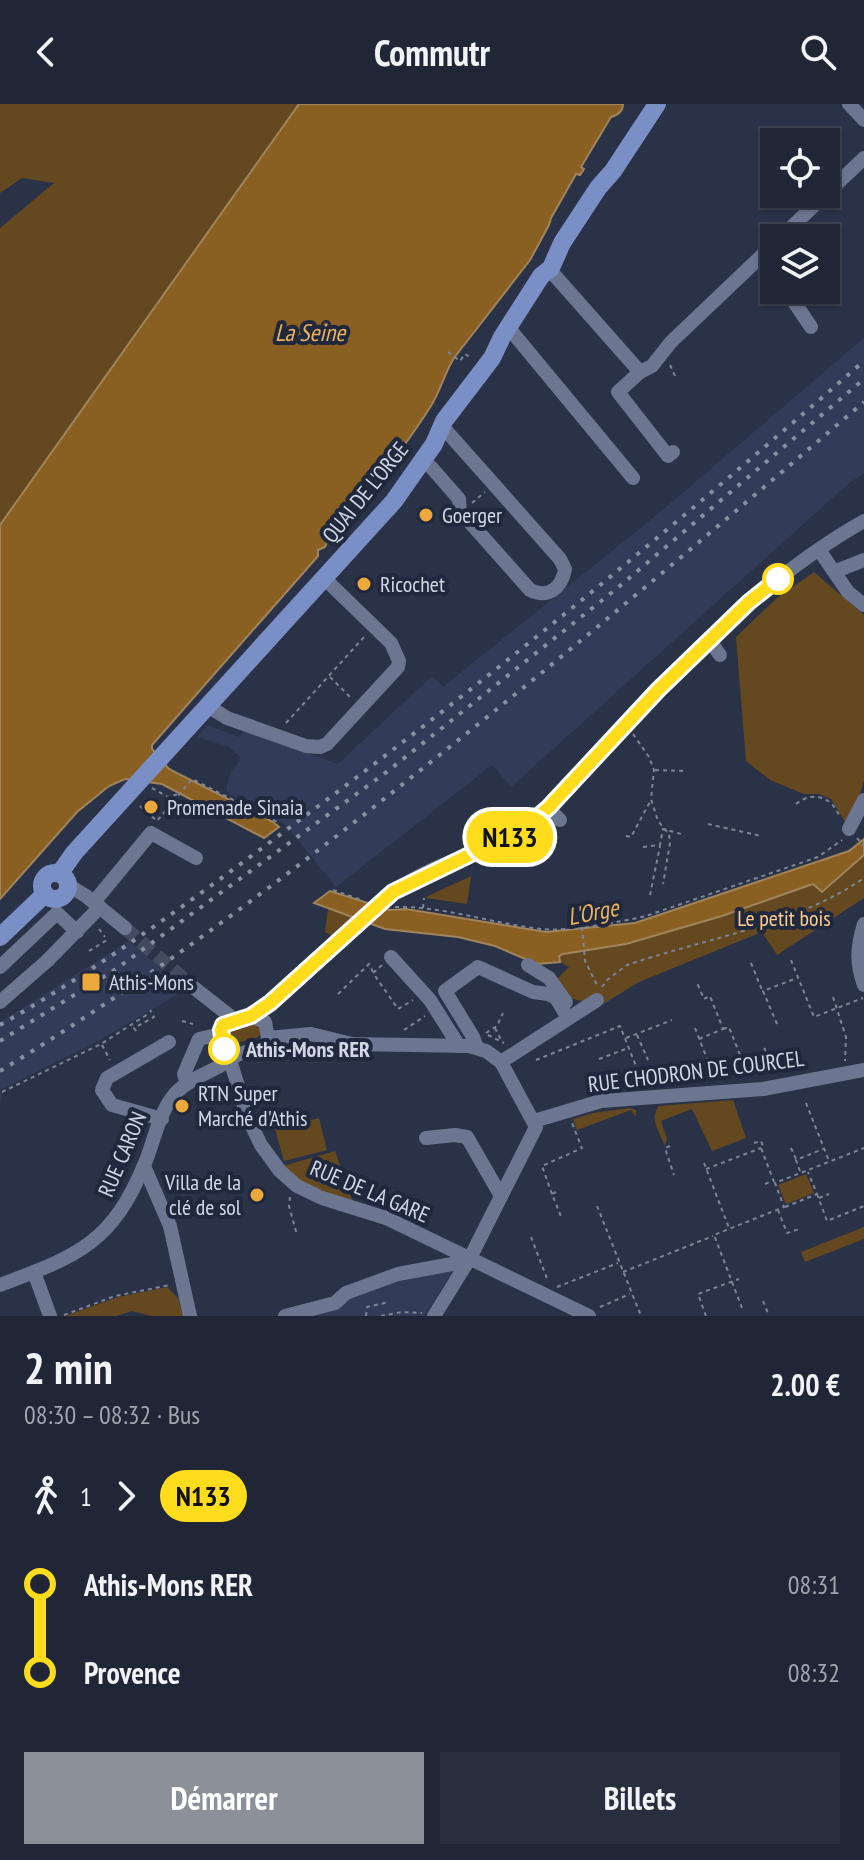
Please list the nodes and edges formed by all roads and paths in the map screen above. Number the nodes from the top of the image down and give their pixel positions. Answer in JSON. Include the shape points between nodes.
{"nodes":[{"id":1,"x":657,"y":104,"type":"edge"},
{"id":2,"x":849,"y":104,"type":"edge"},
{"id":3,"x":864,"y":120,"type":"edge"},
{"id":4,"x":864,"y":158,"type":"edge"},
{"id":5,"x":795,"y":224,"type":"edge"},
{"id":6,"x":760,"y":257,"type":"edge"},
{"id":7,"x":549,"y":269,"type":"junction"},
{"id":8,"x":795,"y":304,"type":"edge"},
{"id":9,"x":508,"y":327,"type":"junction"},
{"id":10,"x":811,"y":327,"type":"dead end"},
{"id":11,"x":448,"y":352,"type":"dead end"},
{"id":12,"x":470,"y":357,"type":"dead end"},
{"id":13,"x":640,"y":372,"type":"junction"},
{"id":14,"x":442,"y":426,"type":"junction"},
{"id":15,"x":673,"y":452,"type":"dead end"},
{"id":16,"x":431,"y":467,"type":"dead end"},
{"id":17,"x":633,"y":478,"type":"dead end"},
{"id":18,"x":489,"y":488,"type":"dead end"},
{"id":19,"x":461,"y":512,"type":"junction"},
{"id":20,"x":864,"y":521,"type":"edge"},
{"id":21,"x":819,"y":550,"type":"junction"},
{"id":22,"x":864,"y":560,"type":"edge"},
{"id":23,"x":836,"y":571,"type":"junction"},
{"id":24,"x":325,"y":579,"type":"junction"},
{"id":25,"x":864,"y":605,"type":"edge"},
{"id":26,"x":365,"y":636,"type":"dead end"},
{"id":27,"x":710,"y":641,"type":"junction"},
{"id":28,"x":720,"y":655,"type":"dead end"},
{"id":29,"x":329,"y":677,"type":"junction"},
{"id":30,"x":349,"y":695,"type":"dead end"},
{"id":31,"x":208,"y":706,"type":"junction"},
{"id":32,"x":284,"y":726,"type":"dead end"},
{"id":33,"x":638,"y":739,"type":"dead end"},
{"id":34,"x":654,"y":770,"type":"junction"},
{"id":35,"x":684,"y":771,"type":"dead end"},
{"id":36,"x":136,"y":785,"type":"junction"},
{"id":37,"x":180,"y":794,"type":"junction"},
{"id":38,"x":651,"y":799,"type":"junction"},
{"id":39,"x":864,"y":800,"type":"edge"},
{"id":40,"x":796,"y":804,"type":"dead end"},
{"id":41,"x":548,"y":808,"type":"junction"},
{"id":42,"x":864,"y":815,"type":"edge"},
{"id":43,"x":560,"y":820,"type":"dead end"},
{"id":44,"x":279,"y":823,"type":"dead end"},
{"id":45,"x":708,"y":824,"type":"dead end"},
{"id":46,"x":663,"y":829,"type":"junction"},
{"id":47,"x":685,"y":835,"type":"dead end"},
{"id":48,"x":626,"y":836,"type":"dead end"},
{"id":49,"x":761,"y":836,"type":"dead end"},
{"id":50,"x":851,"y":836,"type":"junction"},
{"id":51,"x":660,"y":845,"type":"junction"},
{"id":52,"x":864,"y":846,"type":"edge"},
{"id":53,"x":643,"y":847,"type":"dead end"},
{"id":54,"x":196,"y":858,"type":"dead end"},
{"id":55,"x":864,"y":878,"type":"edge"},
{"id":56,"x":64,"y":879,"type":"junction"},
{"id":57,"x":663,"y":884,"type":"dead end"},
{"id":58,"x":333,"y":890,"type":"dead end"},
{"id":59,"x":43,"y":891,"type":"junction"},
{"id":60,"x":650,"y":895,"type":"dead end"},
{"id":61,"x":424,"y":898,"type":"dead end"},
{"id":62,"x":380,"y":903,"type":"junction"},
{"id":63,"x":97,"y":905,"type":"junction"},
{"id":64,"x":423,"y":909,"type":"junction"},
{"id":65,"x":0,"y":920,"type":"edge"},
{"id":66,"x":864,"y":924,"type":"edge"},
{"id":67,"x":582,"y":925,"type":"junction"},
{"id":68,"x":125,"y":928,"type":"tunnel mouth"},
{"id":69,"x":77,"y":932,"type":"junction"},
{"id":70,"x":0,"y":937,"type":"edge"},
{"id":71,"x":107,"y":940,"type":"dead end"},
{"id":72,"x":89,"y":951,"type":"dead end"},
{"id":73,"x":391,"y":957,"type":"joint"},
{"id":74,"x":791,"y":960,"type":"dead end"},
{"id":75,"x":751,"y":963,"type":"dead end"},
{"id":76,"x":528,"y":965,"type":"dead end"},
{"id":77,"x":0,"y":967,"type":"edge"},
{"id":78,"x":373,"y":973,"type":"junction"},
{"id":79,"x":130,"y":977,"type":"dead end"},
{"id":80,"x":798,"y":977,"type":"junction"},
{"id":81,"x":701,"y":984,"type":"dead end"},
{"id":82,"x":193,"y":987,"type":"tunnel mouth"},
{"id":83,"x":113,"y":988,"type":"dead end"},
{"id":84,"x":423,"y":991,"type":"junction"},
{"id":85,"x":763,"y":991,"type":"junction"},
{"id":86,"x":862,"y":992,"type":"edge"},
{"id":87,"x":338,"y":994,"type":"dead end"},
{"id":88,"x":833,"y":997,"type":"dead end"},
{"id":89,"x":597,"y":1000,"type":"dead end"},
{"id":90,"x":0,"y":1002,"type":"edge"},
{"id":91,"x":435,"y":1008,"type":"junction"},
{"id":92,"x":837,"y":1008,"type":"junction"},
{"id":93,"x":503,"y":1013,"type":"dead end"},
{"id":94,"x":568,"y":1018,"type":"junction"},
{"id":95,"x":258,"y":1019,"type":"junction"},
{"id":96,"x":672,"y":1020,"type":"dead end"},
{"id":97,"x":182,"y":1021,"type":"dead end"},
{"id":98,"x":193,"y":1024,"type":"dead end"},
{"id":99,"x":777,"y":1024,"type":"dead end"},
{"id":100,"x":226,"y":1026,"type":"junction"},
{"id":101,"x":494,"y":1028,"type":"junction"},
{"id":102,"x":695,"y":1028,"type":"dead end"},
{"id":103,"x":723,"y":1029,"type":"junction"},
{"id":104,"x":136,"y":1031,"type":"dead end"},
{"id":105,"x":403,"y":1031,"type":"dead end"},
{"id":106,"x":636,"y":1034,"type":"junction"},
{"id":107,"x":268,"y":1038,"type":"junction"},
{"id":108,"x":625,"y":1038,"type":"junction"},
{"id":109,"x":699,"y":1039,"type":"junction"},
{"id":110,"x":169,"y":1042,"type":"dead end"},
{"id":111,"x":101,"y":1044,"type":"junction"},
{"id":112,"x":459,"y":1046,"type":"junction"},
{"id":113,"x":629,"y":1047,"type":"junction"},
{"id":114,"x":764,"y":1047,"type":"dead end"},
{"id":115,"x":477,"y":1048,"type":"junction"},
{"id":116,"x":785,"y":1049,"type":"dead end"},
{"id":117,"x":505,"y":1052,"type":"junction"},
{"id":118,"x":234,"y":1058,"type":"junction"},
{"id":119,"x":599,"y":1059,"type":"dead end"},
{"id":120,"x":536,"y":1060,"type":"dead end"},
{"id":121,"x":648,"y":1060,"type":"dead end"},
{"id":122,"x":671,"y":1068,"type":"dead end"},
{"id":123,"x":711,"y":1071,"type":"junction"},
{"id":124,"x":117,"y":1072,"type":"junction"},
{"id":125,"x":863,"y":1072,"type":"edge"},
{"id":126,"x":844,"y":1073,"type":"junction"},
{"id":127,"x":796,"y":1082,"type":"junction"},
{"id":128,"x":187,"y":1084,"type":"junction"},
{"id":129,"x":2,"y":1092,"type":"edge"},
{"id":130,"x":718,"y":1092,"type":"junction"},
{"id":131,"x":648,"y":1098,"type":"junction"},
{"id":132,"x":806,"y":1103,"type":"dead end"},
{"id":133,"x":567,"y":1111,"type":"junction"},
{"id":134,"x":162,"y":1119,"type":"junction"},
{"id":135,"x":534,"y":1121,"type":"junction"},
{"id":136,"x":426,"y":1138,"type":"dead end"},
{"id":137,"x":768,"y":1139,"type":"dead end"},
{"id":138,"x":761,"y":1141,"type":"junction"},
{"id":139,"x":754,"y":1143,"type":"dead end"},
{"id":140,"x":587,"y":1145,"type":"dead end"},
{"id":141,"x":670,"y":1146,"type":"dead end"},
{"id":142,"x":582,"y":1148,"type":"junction"},
{"id":143,"x":665,"y":1148,"type":"junction"},
{"id":144,"x":761,"y":1148,"type":"junction"},
{"id":145,"x":791,"y":1148,"type":"dead end"},
{"id":146,"x":824,"y":1148,"type":"junction"},
{"id":147,"x":864,"y":1148,"type":"edge"},
{"id":148,"x":657,"y":1150,"type":"dead end"},
{"id":149,"x":796,"y":1160,"type":"junction"},
{"id":150,"x":830,"y":1162,"type":"junction"},
{"id":151,"x":704,"y":1163,"type":"dead end"},
{"id":152,"x":144,"y":1166,"type":"junction"},
{"id":153,"x":706,"y":1169,"type":"junction"},
{"id":154,"x":807,"y":1170,"type":"junction"},
{"id":155,"x":801,"y":1173,"type":"junction"},
{"id":156,"x":674,"y":1175,"type":"dead end"},
{"id":157,"x":774,"y":1182,"type":"junction"},
{"id":158,"x":765,"y":1184,"type":"dead end"},
{"id":159,"x":829,"y":1194,"type":"dead end"},
{"id":160,"x":501,"y":1196,"type":"junction"},
{"id":161,"x":817,"y":1196,"type":"junction"},
{"id":162,"x":290,"y":1197,"type":"dead end"},
{"id":163,"x":597,"y":1206,"type":"dead end"},
{"id":164,"x":864,"y":1206,"type":"edge"},
{"id":165,"x":784,"y":1207,"type":"junction"},
{"id":166,"x":778,"y":1210,"type":"junction"},
{"id":167,"x":562,"y":1219,"type":"dead end"},
{"id":168,"x":730,"y":1229,"type":"junction"},
{"id":169,"x":799,"y":1229,"type":"dead end"},
{"id":170,"x":297,"y":1235,"type":"dead end"},
{"id":171,"x":714,"y":1235,"type":"junction"},
{"id":172,"x":531,"y":1237,"type":"dead end"},
{"id":173,"x":470,"y":1258,"type":"junction"},
{"id":174,"x":619,"y":1262,"type":"junction"},
{"id":175,"x":547,"y":1266,"type":"dead end"},
{"id":176,"x":543,"y":1268,"type":"junction"},
{"id":177,"x":34,"y":1272,"type":"junction"},
{"id":178,"x":623,"y":1272,"type":"junction"},
{"id":179,"x":739,"y":1279,"type":"dead end"},
{"id":180,"x":732,"y":1280,"type":"junction"},
{"id":181,"x":182,"y":1283,"type":"junction"},
{"id":182,"x":564,"y":1284,"type":"dead end"},
{"id":183,"x":0,"y":1285,"type":"edge"},
{"id":184,"x":551,"y":1288,"type":"dead end"},
{"id":185,"x":631,"y":1293,"type":"junction"},
{"id":186,"x":763,"y":1301,"type":"dead end"},
{"id":187,"x":389,"y":1302,"type":"dead end"},
{"id":188,"x":742,"y":1308,"type":"dead end"},
{"id":189,"x":644,"y":1309,"type":"dead end"},
{"id":190,"x":639,"y":1311,"type":"junction"},
{"id":191,"x":434,"y":1315,"type":"edge"},
{"id":192,"x":587,"y":1315,"type":"edge"},
{"id":193,"x":50,"y":1316,"type":"edge"},
{"id":194,"x":59,"y":1316,"type":"edge"},
{"id":195,"x":190,"y":1316,"type":"edge"},
{"id":196,"x":285,"y":1316,"type":"edge"},
{"id":197,"x":366,"y":1316,"type":"edge"},
{"id":198,"x":381,"y":1316,"type":"edge"},
{"id":199,"x":641,"y":1316,"type":"edge"},
{"id":200,"x":706,"y":1316,"type":"edge"},
{"id":201,"x":769,"y":1316,"type":"edge"}],
"edges":[{"from":1,"to":7,"type":"main road","name":"QUAI DE L'ORGE"},
{"from":2,"to":3,"type":"street"},
{"from":4,"to":5,"type":"street"},
{"from":6,"to":13,"type":"street"},
{"from":7,"to":9,"type":"main road","name":"QUAI DE L'ORGE"},
{"from":7,"to":13,"type":"street"},
{"from":8,"to":10,"type":"street"},
{"from":9,"to":14,"type":"main road","name":"QUAI DE L'ORGE"},
{"from":9,"to":17,"type":"street"},
{"from":11,"to":12,"type":"path","via":[[460,361],[465,354]]},
{"from":13,"to":15,"type":"street","via":[[618,392],[668,456]]},
{"from":14,"to":19,"type":"street","via":[[560,559],[565,569],[561,583],[547,593],[530,590]]},
{"from":14,"to":24,"type":"main road","name":"QUAI DE L'ORGE","via":[[394,501]]},
{"from":16,"to":19,"type":"street","via":[[459,499]]},
{"from":18,"to":19,"type":"path"},
{"from":20,"to":21,"type":"street"},
{"from":21,"to":23,"type":"street"},
{"from":21,"to":27,"type":"street","via":[[769,585],[745,617]]},
{"from":22,"to":23,"type":"street"},
{"from":23,"to":25,"type":"street","via":[[848,592]]},
{"from":24,"to":31,"type":"main road","name":"QUAI DE L'ORGE"},
{"from":24,"to":31,"type":"street","via":[[391,643],[398,667],[320,747],[306,746],[251,721],[227,718]]},
{"from":26,"to":29,"type":"path"},
{"from":27,"to":28,"type":"street"},
{"from":27,"to":41,"type":"street"},
{"from":29,"to":30,"type":"path"},
{"from":29,"to":32,"type":"path"},
{"from":31,"to":36,"type":"main road","name":"QUAI DE L'ORGE"},
{"from":33,"to":34,"type":"path"},
{"from":34,"to":35,"type":"path"},
{"from":34,"to":38,"type":"path"},
{"from":36,"to":37,"type":"path","via":[[168,797]]},
{"from":36,"to":37,"type":"path","via":[[157,821]]},
{"from":36,"to":56,"type":"main road","name":"QUAI DE L'ORGE","via":[[74,853]]},
{"from":37,"to":44,"type":"path","via":[[192,779]]},
{"from":38,"to":46,"type":"path"},
{"from":38,"to":48,"type":"path","via":[[631,837]]},
{"from":39,"to":50,"type":"street"},
{"from":40,"to":50,"type":"path","via":[[812,796],[823,798],[835,807]]},
{"from":41,"to":43,"type":"street"},
{"from":41,"to":62,"type":"street","via":[[508,838],[404,885]]},
{"from":42,"to":50,"type":"street"},
{"from":45,"to":49,"type":"path"},
{"from":46,"to":47,"type":"path"},
{"from":46,"to":51,"type":"path"},
{"from":46,"to":57,"type":"path","via":[[670,843]]},
{"from":50,"to":52,"type":"path"},
{"from":50,"to":67,"type":"path","via":[[818,857],[646,916]]},
{"from":51,"to":53,"type":"path"},
{"from":51,"to":60,"type":"path"},
{"from":54,"to":63,"type":"street","via":[[151,833]]},
{"from":55,"to":67,"type":"path","via":[[795,913],[627,965],[600,991],[585,961]]},
{"from":56,"to":59,"type":"main road","name":"QUAI DE L'ORGE","via":[[53,872],[45,876]]},
{"from":56,"to":63,"type":"street"},
{"from":58,"to":62,"type":"path"},
{"from":59,"to":65,"type":"main road","via":[[25,895]]},
{"from":59,"to":70,"type":"main road"},
{"from":61,"to":64,"type":"path"},
{"from":62,"to":64,"type":"path"},
{"from":62,"to":95,"type":"street"},
{"from":63,"to":68,"type":"street"},
{"from":63,"to":69,"type":"street"},
{"from":64,"to":67,"type":"path","via":[[545,929]]},
{"from":66,"to":86,"type":"street","via":[[857,954]]},
{"from":69,"to":77,"type":"street","via":[[57,913]]},
{"from":69,"to":90,"type":"street"},
{"from":71,"to":72,"type":"path"},
{"from":73,"to":78,"type":"path"},
{"from":73,"to":84,"type":"street"},
{"from":74,"to":80,"type":"path"},
{"from":75,"to":85,"type":"path"},
{"from":76,"to":94,"type":"street","via":[[549,978],[566,1003]]},
{"from":78,"to":84,"type":"path","via":[[398,1009]]},
{"from":78,"to":87,"type":"path","via":[[369,964]]},
{"from":79,"to":83,"type":"path"},
{"from":80,"to":85,"type":"path"},
{"from":80,"to":92,"type":"path","via":[[814,1017]]},
{"from":81,"to":103,"type":"path"},
{"from":82,"to":100,"type":"street","via":[[217,1008]]},
{"from":84,"to":91,"type":"street"},
{"from":85,"to":99,"type":"path"},
{"from":86,"to":92,"type":"path"},
{"from":88,"to":92,"type":"path"},
{"from":89,"to":94,"type":"street"},
{"from":91,"to":105,"type":"path"},
{"from":91,"to":112,"type":"street"},
{"from":92,"to":126,"type":"path","via":[[846,1037]]},
{"from":93,"to":101,"type":"path"},
{"from":94,"to":115,"type":"street","via":[[556,998],[478,967],[445,991]]},
{"from":94,"to":117,"type":"street"},
{"from":95,"to":100,"type":"street"},
{"from":95,"to":107,"type":"street"},
{"from":96,"to":106,"type":"path"},
{"from":97,"to":98,"type":"path"},
{"from":100,"to":118,"type":"street","via":[[224,1049]]},
{"from":100,"to":128,"type":"street","via":[[199,1039],[184,1074]]},
{"from":101,"to":117,"type":"path"},
{"from":101,"to":117,"type":"path","via":[[483,1034]]},
{"from":102,"to":109,"type":"path"},
{"from":103,"to":109,"type":"path"},
{"from":103,"to":114,"type":"path","via":[[729,1027],[747,1073],[771,1066]]},
{"from":104,"to":111,"type":"path","via":[[154,1017],[149,1012]]},
{"from":106,"to":108,"type":"path"},
{"from":106,"to":121,"type":"path"},
{"from":107,"to":112,"type":"street","via":[[301,1040],[311,1034],[363,1044]]},
{"from":107,"to":118,"type":"street","name":"RUE CARON","via":[[263,1047]]},
{"from":108,"to":113,"type":"path"},
{"from":108,"to":120,"type":"path","via":[[620,1026]]},
{"from":109,"to":123,"type":"path"},
{"from":110,"to":124,"type":"street"},
{"from":111,"to":124,"type":"path"},
{"from":111,"to":129,"type":"path"},
{"from":112,"to":115,"type":"street"},
{"from":113,"to":119,"type":"path"},
{"from":113,"to":131,"type":"path"},
{"from":115,"to":117,"type":"street"},
{"from":116,"to":127,"type":"path"},
{"from":117,"to":135,"type":"street"},
{"from":118,"to":128,"type":"street","name":"RUE CARON"},
{"from":118,"to":173,"type":"street","name":"RUE DE LA GARE","via":[[252,1117],[284,1176],[322,1198],[386,1218]]},
{"from":122,"to":123,"type":"path","via":[[675,1079]]},
{"from":123,"to":130,"type":"path"},
{"from":124,"to":134,"type":"street","via":[[96,1094],[112,1105]]},
{"from":125,"to":126,"type":"street","name":"RUE CHODRON DE COURCEL"},
{"from":126,"to":127,"type":"street","name":"RUE CHODRON DE COURCEL"},
{"from":127,"to":130,"type":"street","name":"RUE CHODRON DE COURCEL"},
{"from":128,"to":134,"type":"street","name":"RUE CARON","via":[[168,1103]]},
{"from":130,"to":131,"type":"street","name":"RUE CHODRON DE COURCEL"},
{"from":131,"to":133,"type":"street","name":"RUE CHODRON DE COURCEL","via":[[601,1101]]},
{"from":132,"to":146,"type":"path"},
{"from":133,"to":135,"type":"street","name":"RUE CHODRON DE COURCEL"},
{"from":133,"to":142,"type":"path"},
{"from":134,"to":152,"type":"street","name":"RUE CARON"},
{"from":135,"to":160,"type":"street","via":[[534,1132]]},
{"from":136,"to":160,"type":"street","via":[[467,1137]]},
{"from":137,"to":138,"type":"path"},
{"from":138,"to":139,"type":"path"},
{"from":138,"to":144,"type":"path"},
{"from":140,"to":142,"type":"path"},
{"from":141,"to":143,"type":"path"},
{"from":142,"to":167,"type":"path","via":[[541,1170]]},
{"from":143,"to":148,"type":"path"},
{"from":143,"to":156,"type":"path"},
{"from":144,"to":153,"type":"path"},
{"from":144,"to":157,"type":"path"},
{"from":145,"to":149,"type":"path"},
{"from":146,"to":149,"type":"path"},
{"from":146,"to":150,"type":"path"},
{"from":147,"to":150,"type":"path"},
{"from":149,"to":155,"type":"path"},
{"from":150,"to":154,"type":"path"},
{"from":151,"to":153,"type":"path"},
{"from":152,"to":177,"type":"street","name":"RUE CARON","via":[[108,1228],[84,1250]]},
{"from":152,"to":181,"type":"street","via":[[170,1226]]},
{"from":153,"to":168,"type":"path"},
{"from":154,"to":155,"type":"path"},
{"from":154,"to":161,"type":"path"},
{"from":155,"to":157,"type":"path"},
{"from":157,"to":158,"type":"path"},
{"from":157,"to":165,"type":"path"},
{"from":159,"to":161,"type":"path"},
{"from":160,"to":173,"type":"street"},
{"from":161,"to":164,"type":"path","via":[[827,1221]]},
{"from":161,"to":165,"type":"path"},
{"from":162,"to":170,"type":"path"},
{"from":163,"to":174,"type":"path"},
{"from":165,"to":166,"type":"path"},
{"from":166,"to":168,"type":"path"},
{"from":166,"to":169,"type":"path","via":[[787,1233]]},
{"from":168,"to":171,"type":"path"},
{"from":171,"to":178,"type":"path"},
{"from":171,"to":180,"type":"path"},
{"from":172,"to":176,"type":"path"},
{"from":173,"to":191,"type":"street"},
{"from":173,"to":192,"type":"street","name":"RUE DE LA GARE"},
{"from":173,"to":196,"type":"street","via":[[398,1274],[346,1293],[335,1303]]},
{"from":174,"to":178,"type":"path"},
{"from":174,"to":182,"type":"path"},
{"from":175,"to":176,"type":"path"},
{"from":176,"to":184,"type":"path"},
{"from":177,"to":183,"type":"street","name":"RUE CARON"},
{"from":177,"to":193,"type":"street"},
{"from":178,"to":185,"type":"path"},
{"from":179,"to":180,"type":"path"},
{"from":180,"to":188,"type":"path"},
{"from":180,"to":200,"type":"path","via":[[698,1294]]},
{"from":181,"to":194,"type":"path","via":[[115,1296]]},
{"from":181,"to":195,"type":"street"},
{"from":185,"to":190,"type":"path"},
{"from":185,"to":192,"type":"path"},
{"from":186,"to":201,"type":"path"},
{"from":187,"to":197,"type":"path","via":[[367,1307]]},
{"from":189,"to":190,"type":"path"},
{"from":190,"to":199,"type":"path"},
{"from":191,"to":198,"type":"path"}]}
